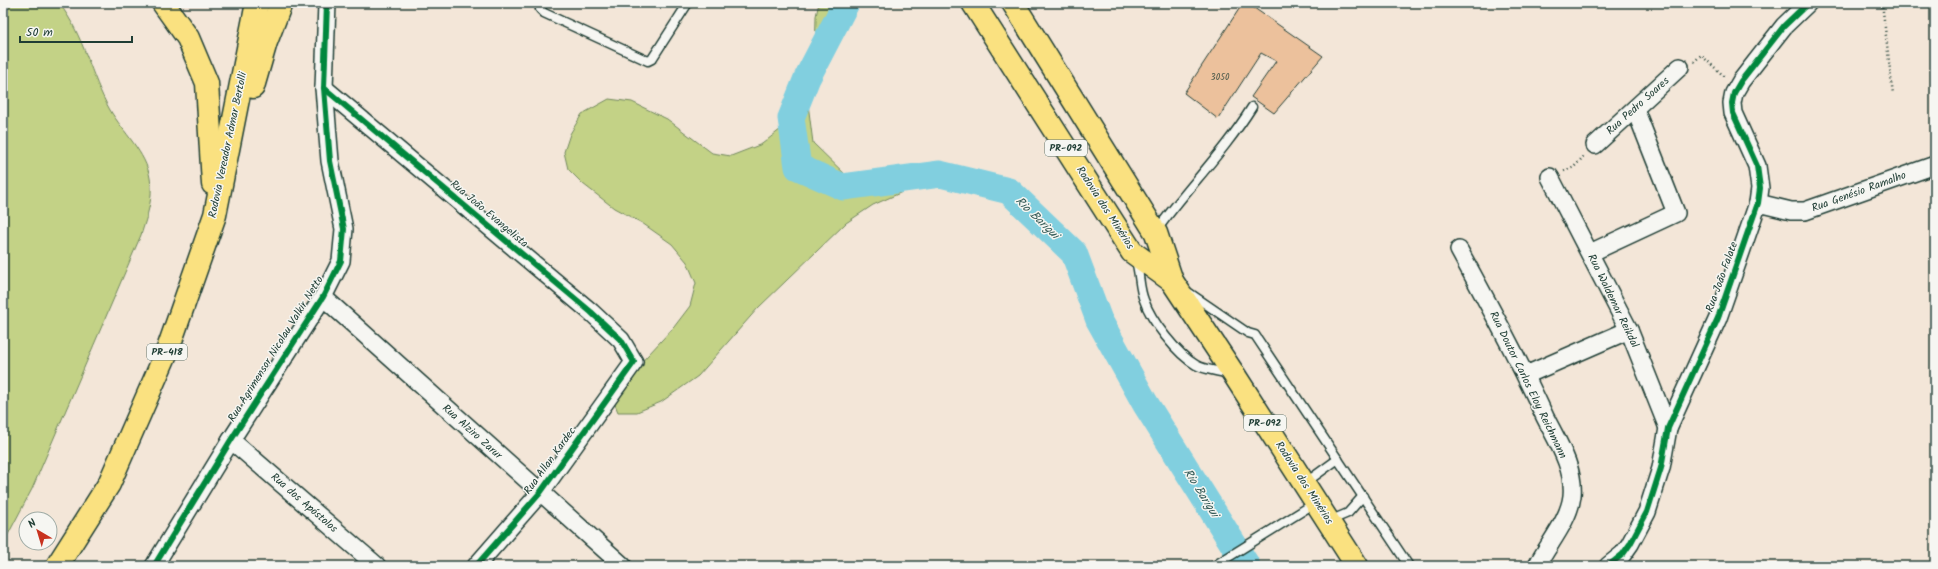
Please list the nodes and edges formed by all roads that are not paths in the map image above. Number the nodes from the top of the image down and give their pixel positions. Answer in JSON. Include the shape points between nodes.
{"nodes":[{"id":1,"x":162,"y":3,"type":"edge"},
{"id":2,"x":257,"y":3,"type":"edge"},
{"id":3,"x":281,"y":3,"type":"edge"},
{"id":4,"x":326,"y":3,"type":"edge"},
{"id":5,"x":543,"y":3,"type":"edge"},
{"id":6,"x":688,"y":3,"type":"edge"},
{"id":7,"x":973,"y":3,"type":"edge"},
{"id":8,"x":1013,"y":3,"type":"edge"},
{"id":9,"x":1808,"y":3,"type":"edge"},
{"id":10,"x":1680,"y":67,"type":"road end"},
{"id":11,"x":324,"y":88,"type":"junction"},
{"id":12,"x":1252,"y":108,"type":"dead end"},
{"id":13,"x":1635,"y":109,"type":"junction"},
{"id":14,"x":1595,"y":145,"type":"dead end"},
{"id":15,"x":1935,"y":165,"type":"edge"},
{"id":16,"x":1550,"y":177,"type":"dead end"},
{"id":17,"x":1758,"y":203,"type":"junction"},
{"id":18,"x":215,"y":215,"type":"junction"},
{"id":19,"x":1156,"y":233,"type":"junction"},
{"id":20,"x":1460,"y":250,"type":"dead end"},
{"id":21,"x":1132,"y":252,"type":"junction"},
{"id":22,"x":1590,"y":253,"type":"junction"},
{"id":23,"x":1172,"y":281,"type":"junction"},
{"id":24,"x":323,"y":297,"type":"junction"},
{"id":25,"x":1629,"y":330,"type":"junction"},
{"id":26,"x":634,"y":362,"type":"joint"},
{"id":27,"x":1526,"y":375,"type":"junction"},
{"id":28,"x":1235,"y":376,"type":"junction"},
{"id":29,"x":1668,"y":428,"type":"junction"},
{"id":30,"x":231,"y":440,"type":"junction"},
{"id":31,"x":1338,"y":459,"type":"junction"},
{"id":32,"x":1304,"y":483,"type":"junction"},
{"id":33,"x":540,"y":493,"type":"junction"},
{"id":34,"x":1363,"y":496,"type":"junction"},
{"id":35,"x":1317,"y":502,"type":"junction"},
{"id":36,"x":1329,"y":521,"type":"junction"},
{"id":37,"x":57,"y":566,"type":"edge"},
{"id":38,"x":154,"y":566,"type":"edge"},
{"id":39,"x":378,"y":566,"type":"edge"},
{"id":40,"x":476,"y":566,"type":"edge"},
{"id":41,"x":623,"y":566,"type":"edge"},
{"id":42,"x":1214,"y":566,"type":"edge"},
{"id":43,"x":1357,"y":566,"type":"edge"},
{"id":44,"x":1409,"y":566,"type":"edge"},
{"id":45,"x":1537,"y":566,"type":"edge"},
{"id":46,"x":1608,"y":566,"type":"edge"}],
"edges":[{"from":1,"to":18,"type":"main road","via":[[188,38],[206,83]]},
{"from":2,"to":18,"type":"main road","name":"Rodovia Vereador Admar Bertolli","number":"PR-418"},
{"from":3,"to":18,"type":"main road","via":[[266,42]]},
{"from":4,"to":11,"type":"street","name":"Rua Agrimensor Nicolau Valkir Netto"},
{"from":5,"to":6,"type":"lane","via":[[540,9],[544,13],[648,61],[652,59]]},
{"from":7,"to":21,"type":"main road","name":"Rodovia dos Minérios","number":"PR-092"},
{"from":8,"to":19,"type":"main road","name":"Rodovia dos Minérios","number":"PR-092"},
{"from":9,"to":17,"type":"street","name":"Rua João Falate","via":[[1784,26],[1737,88],[1732,104],[1733,113],[1757,166],[1760,188]]},
{"from":10,"to":13,"type":"street","name":"Rua Pedro Soares"},
{"from":11,"to":24,"type":"street","name":"Rua Agrimensor Nicolau Valkir Netto","via":[[330,161],[344,229],[341,261]]},
{"from":11,"to":26,"type":"street","name":"Rua João Evangelista","via":[[591,312],[621,340]]},
{"from":12,"to":19,"type":"lane"},
{"from":13,"to":14,"type":"street","name":"Rua Pedro Soares"},
{"from":13,"to":22,"type":"street","via":[[1676,213]]},
{"from":15,"to":17,"type":"street","name":"Rua Genésio Ramalho","via":[[1805,211],[1791,211]]},
{"from":16,"to":22,"type":"street","name":"Rua Waldemar Reikdal"},
{"from":17,"to":29,"type":"street","name":"Rua João Falate","via":[[1718,318]]},
{"from":18,"to":37,"type":"main road","name":"Rodovia Vereador Admar Bertolli","number":"PR-418","via":[[168,349],[112,477]]},
{"from":19,"to":23,"type":"main road","name":"Rodovia dos Minérios","number":"PR-092"},
{"from":20,"to":27,"type":"street","name":"Rua Doutor Carlos Eloy Reichmann"},
{"from":21,"to":23,"type":"main road","name":"Rodovia dos Minérios","number":"PR-092"},
{"from":21,"to":28,"type":"lane","via":[[1139,271],[1144,301],[1153,318],[1180,353],[1197,366]]},
{"from":22,"to":25,"type":"street","name":"Rua Waldemar Reikdal"},
{"from":23,"to":28,"type":"main road","name":"Rodovia dos Minérios","number":"PR-092"},
{"from":23,"to":31,"type":"lane","via":[[1254,335]]},
{"from":24,"to":30,"type":"street","name":"Rua Agrimensor Nicolau Valkir Netto"},
{"from":24,"to":33,"type":"street","name":"Rua Alziro Zarur"},
{"from":25,"to":27,"type":"street"},
{"from":25,"to":29,"type":"street","name":"Rua Waldemar Reikdal"},
{"from":26,"to":33,"type":"street","name":"Rua Allan Kardec"},
{"from":27,"to":45,"type":"street","name":"Rua Doutor Carlos Eloy Reichmann","via":[[1566,462],[1571,478],[1572,495],[1570,508]]},
{"from":28,"to":32,"type":"main road","name":"Rodovia dos Minérios","number":"PR-092"},
{"from":29,"to":46,"type":"street","name":"Rua João Falate","via":[[1661,468],[1647,512],[1623,554]]},
{"from":30,"to":38,"type":"street","name":"Rua Agrimensor Nicolau Valkir Netto"},
{"from":30,"to":39,"type":"street","name":"Rua dos Apóstolos"},
{"from":31,"to":32,"type":"lane"},
{"from":31,"to":34,"type":"lane"},
{"from":32,"to":35,"type":"main road","name":"Rodovia dos Minérios","number":"PR-092"},
{"from":33,"to":40,"type":"street","name":"Rua Allan Kardec"},
{"from":33,"to":41,"type":"street","name":"Rua Alziro Zarur"},
{"from":34,"to":36,"type":"lane","via":[[1348,513]]},
{"from":34,"to":44,"type":"lane"},
{"from":35,"to":36,"type":"main road","name":"Rodovia dos Minérios","number":"PR-092"},
{"from":35,"to":42,"type":"lane"},
{"from":36,"to":43,"type":"main road","name":"Rodovia dos Minérios","number":"PR-092"}]}
